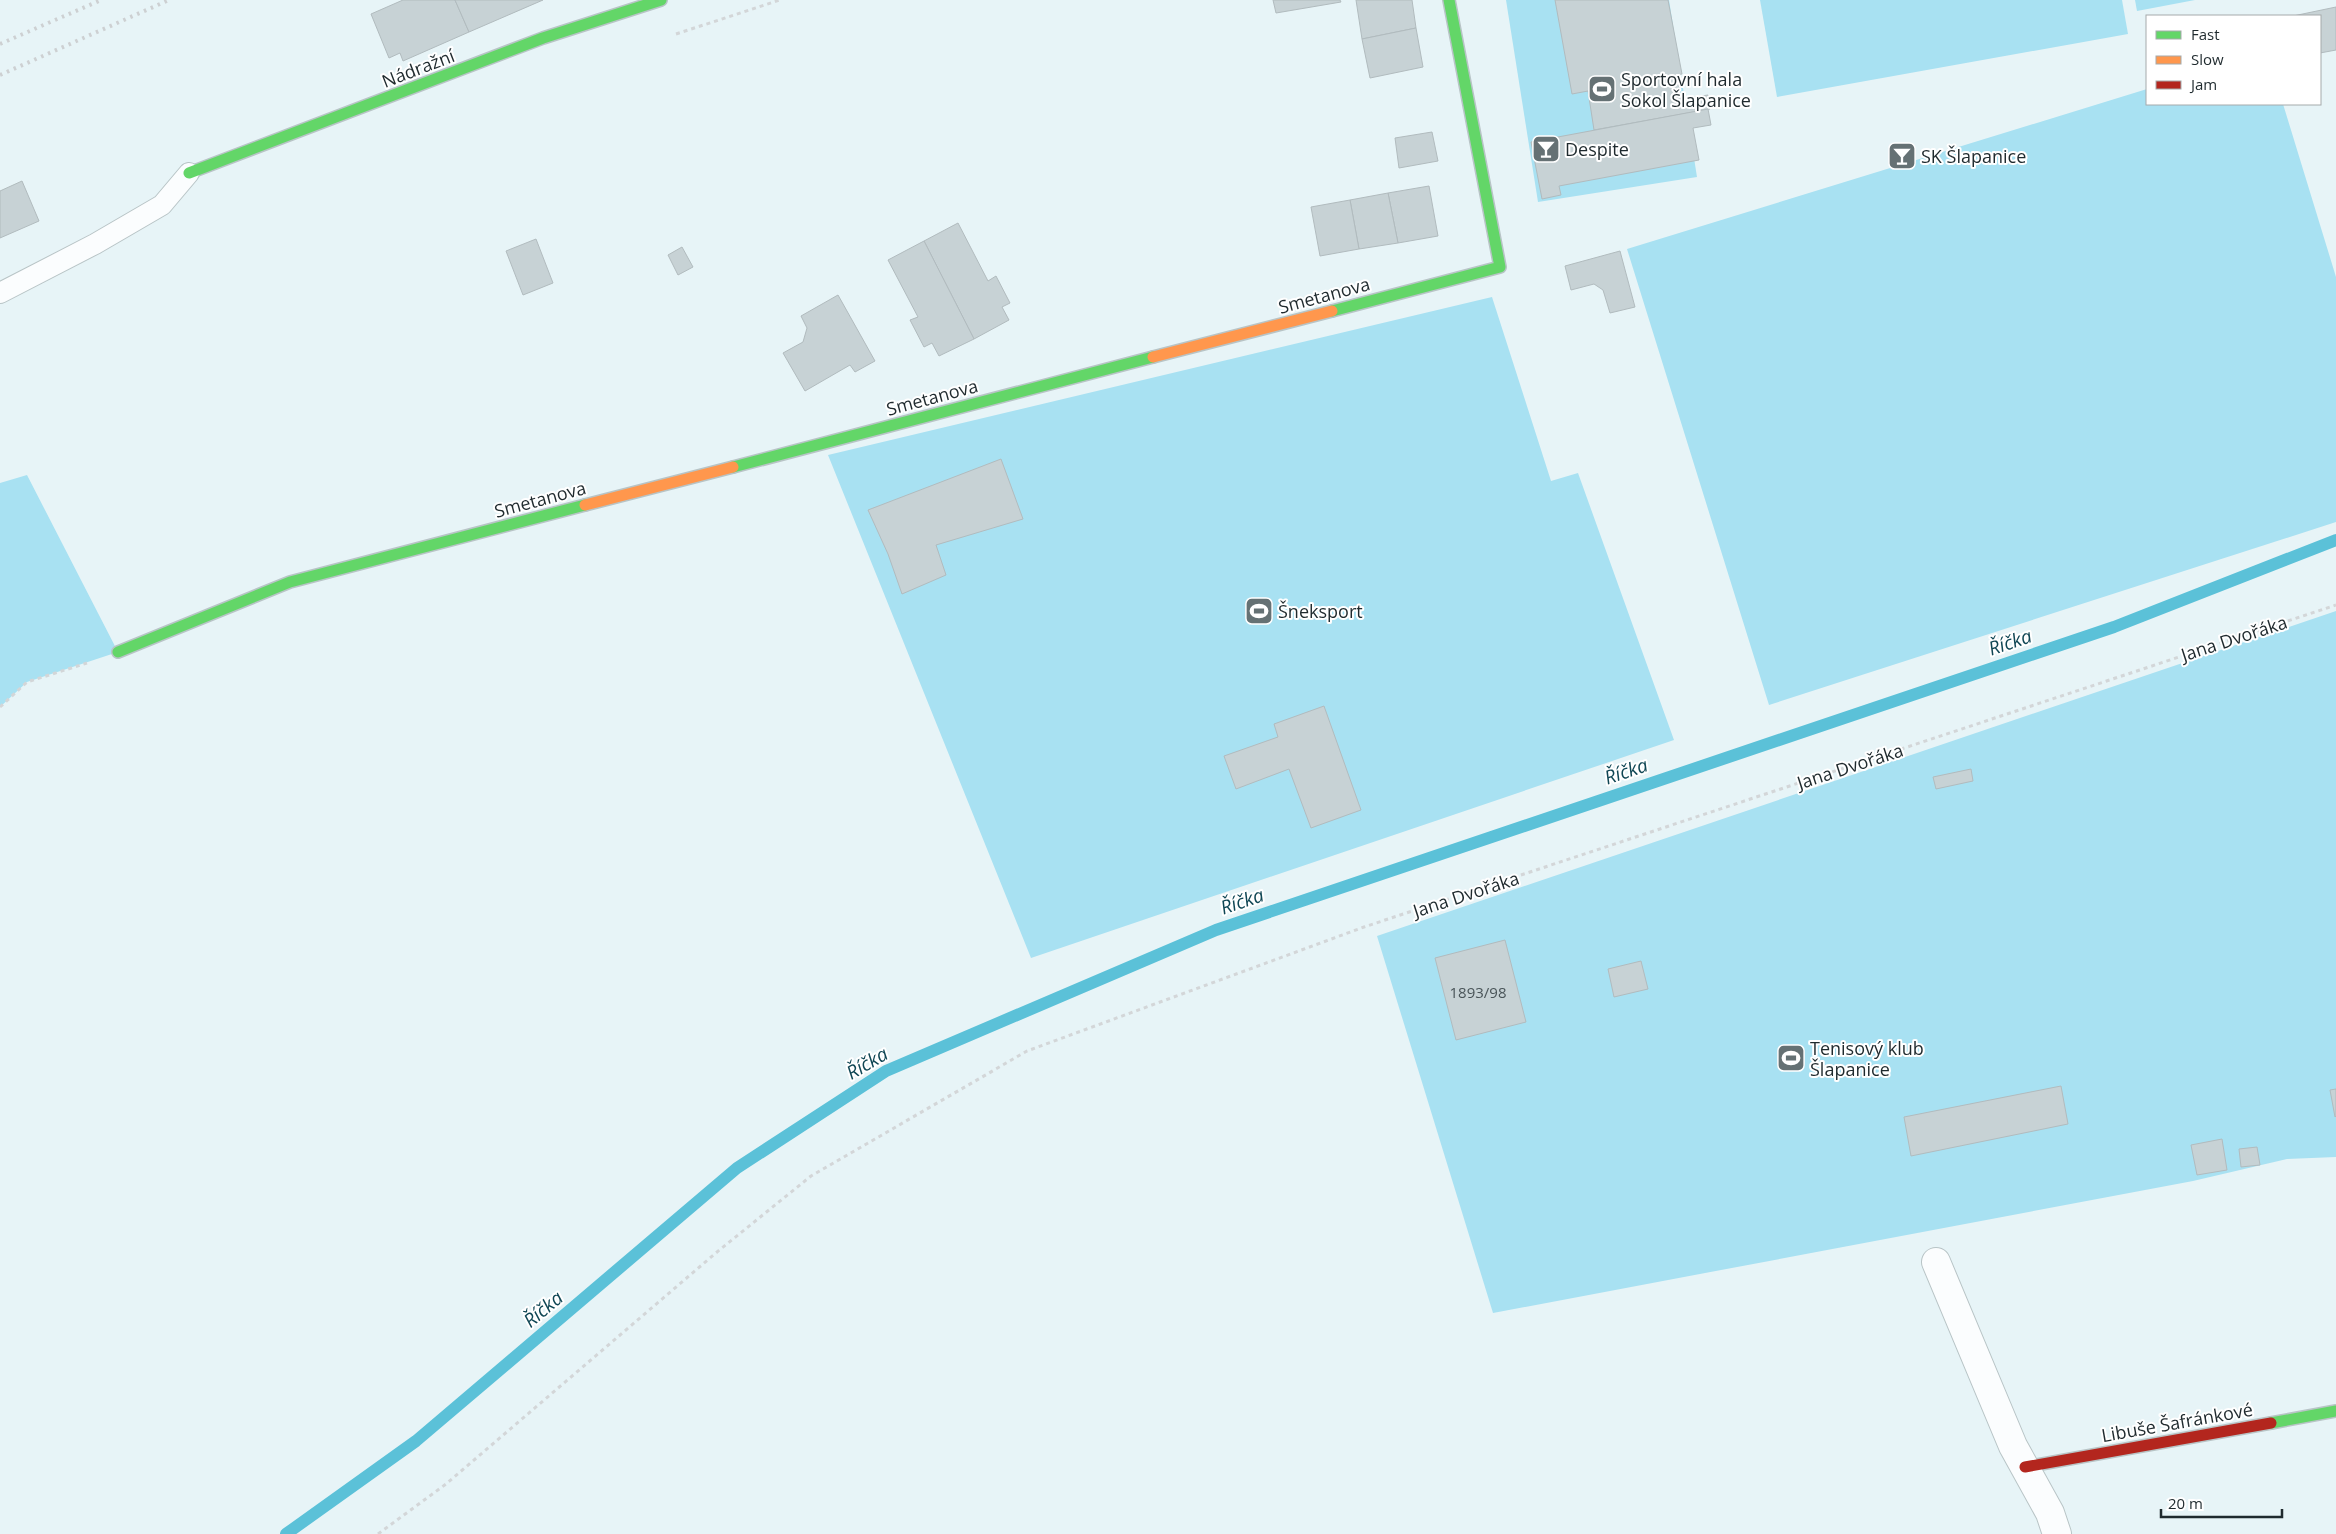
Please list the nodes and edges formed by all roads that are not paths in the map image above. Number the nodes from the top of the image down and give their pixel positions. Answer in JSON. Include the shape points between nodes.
{"nodes":[{"id":1,"x":661,"y":0,"type":"edge"},
{"id":2,"x":1449,"y":0,"type":"edge"},
{"id":3,"x":189,"y":173,"type":"joint"},
{"id":4,"x":0,"y":293,"type":"edge"},
{"id":5,"x":118,"y":652,"type":"road end"},
{"id":6,"x":1936,"y":1262,"type":"dead end"},
{"id":7,"x":2336,"y":1411,"type":"edge"},
{"id":8,"x":2025,"y":1467,"type":"junction"},
{"id":9,"x":2057,"y":1534,"type":"edge"}],
"edges":[{"from":1,"to":3,"type":"street","name":"Nádražní","via":[[543,38]]},
{"from":2,"to":5,"type":"street","name":"Smetanova","via":[[1500,267],[290,582]]},
{"from":3,"to":4,"type":"lane","via":[[162,205]]},
{"from":6,"to":8,"type":"street","via":[[2013,1446]]},
{"from":7,"to":8,"type":"street","name":"Libuše Šafránkové"},
{"from":8,"to":9,"type":"street","via":[[2050,1513]]}]}
